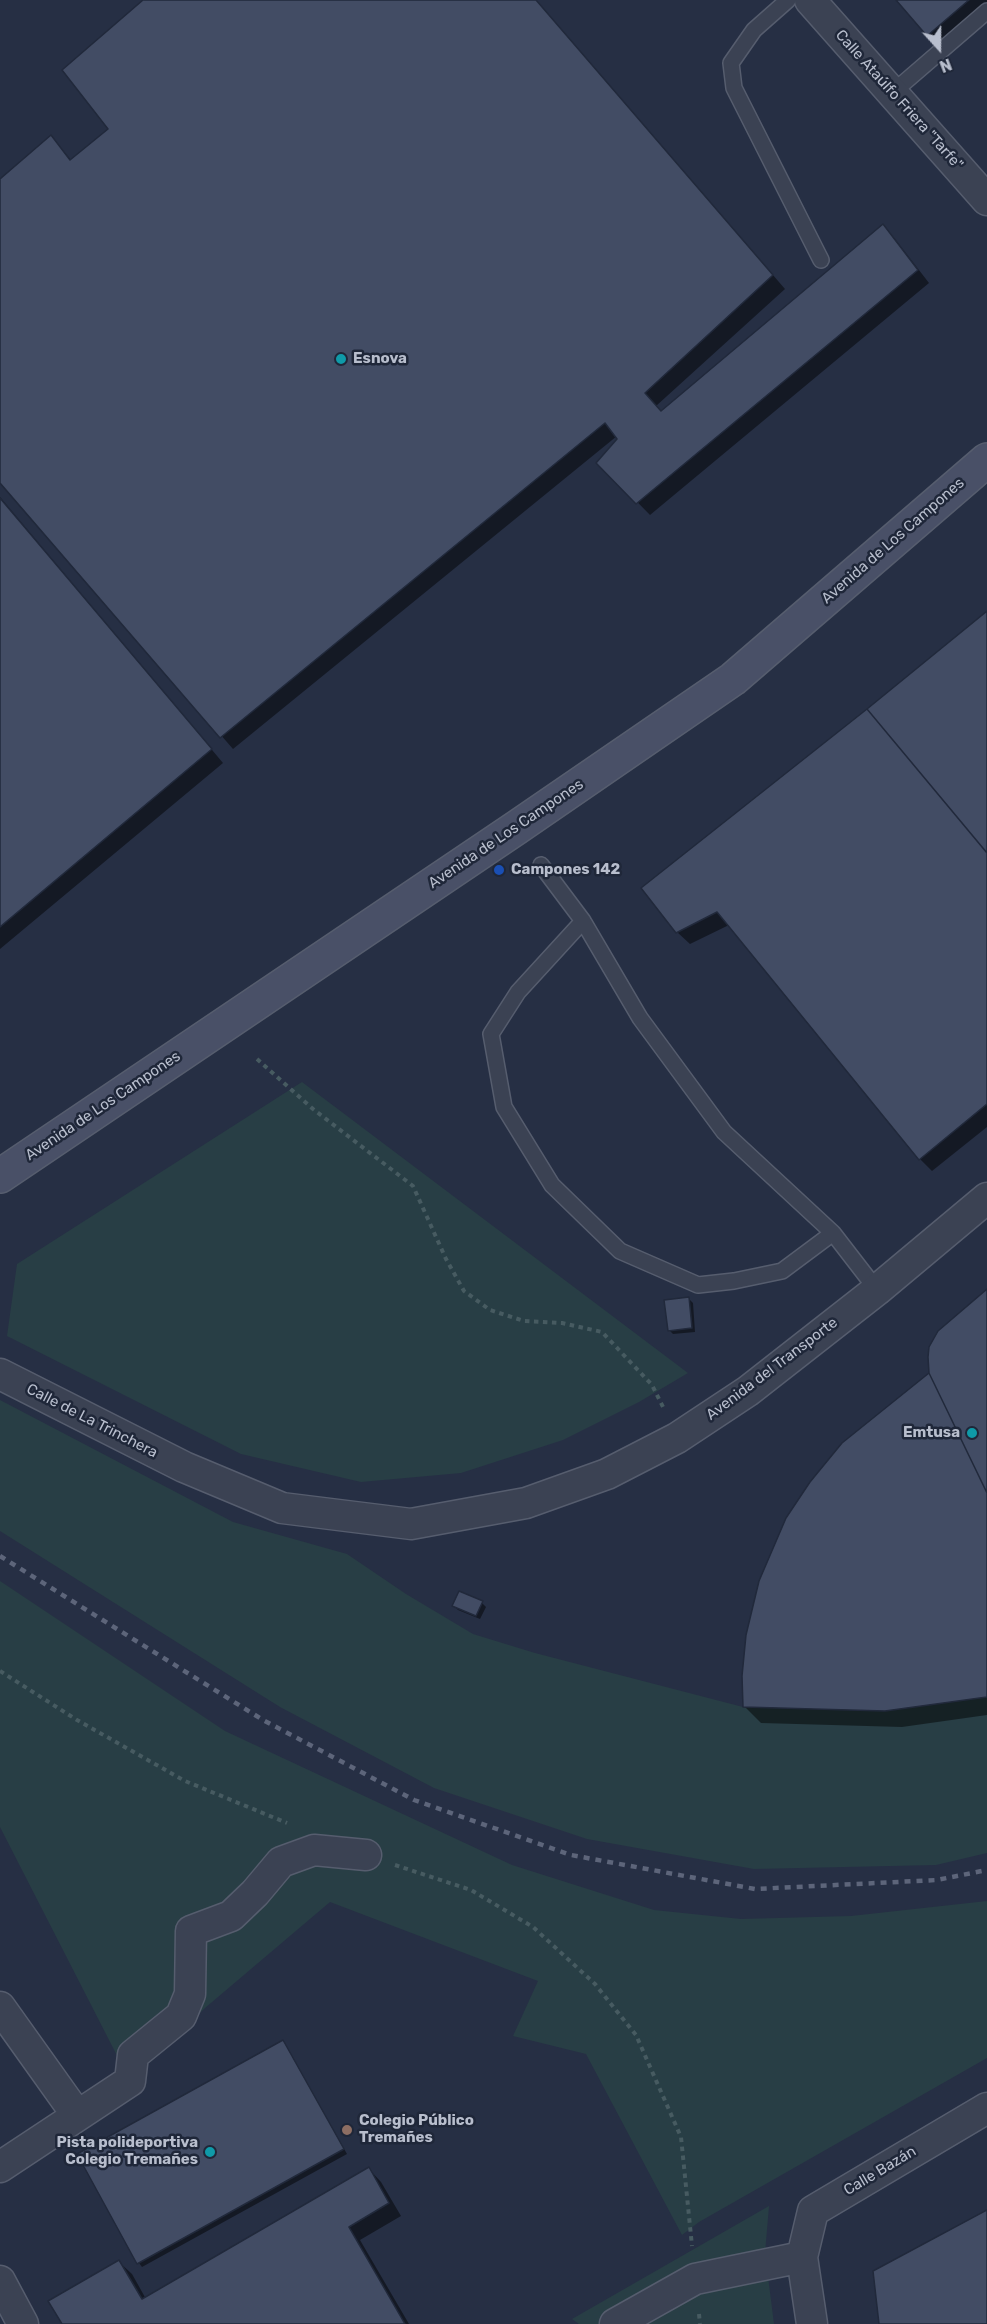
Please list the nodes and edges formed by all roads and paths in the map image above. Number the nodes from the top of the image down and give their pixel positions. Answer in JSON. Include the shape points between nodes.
{"nodes":[{"id":1,"x":788,"y":0,"type":"edge"},
{"id":2,"x":810,"y":0,"type":"edge"},
{"id":3,"x":987,"y":11,"type":"edge"},
{"id":4,"x":892,"y":93,"type":"junction"},
{"id":5,"x":987,"y":200,"type":"edge"},
{"id":6,"x":821,"y":260,"type":"dead end"},
{"id":7,"x":987,"y":460,"type":"edge"},
{"id":8,"x":541,"y":865,"type":"dead end"},
{"id":9,"x":583,"y":921,"type":"junction"},
{"id":10,"x":257,"y":1059,"type":"dead end"},
{"id":11,"x":0,"y":1176,"type":"edge"},
{"id":12,"x":987,"y":1198,"type":"edge"},
{"id":13,"x":833,"y":1233,"type":"junction"},
{"id":14,"x":877,"y":1290,"type":"junction"},
{"id":15,"x":0,"y":1374,"type":"edge"},
{"id":16,"x":677,"y":1438,"type":"junction"},
{"id":17,"x":184,"y":1467,"type":"joint"},
{"id":18,"x":0,"y":1671,"type":"edge"},
{"id":19,"x":292,"y":1825,"type":"dead end"},
{"id":20,"x":366,"y":1855,"type":"joint"},
{"id":21,"x":0,"y":2007,"type":"edge"},
{"id":22,"x":987,"y":2108,"type":"edge"},
{"id":23,"x":77,"y":2115,"type":"junction"},
{"id":24,"x":0,"y":2167,"type":"edge"},
{"id":25,"x":802,"y":2257,"type":"junction"},
{"id":26,"x":695,"y":2279,"type":"junction"},
{"id":27,"x":0,"y":2281,"type":"edge"},
{"id":28,"x":23,"y":2324,"type":"edge"},
{"id":29,"x":615,"y":2324,"type":"edge"},
{"id":30,"x":700,"y":2324,"type":"edge"},
{"id":31,"x":812,"y":2324,"type":"edge"}],
"edges":[{"from":1,"to":6,"type":"lane","via":[[754,30],[731,63],[734,88]]},
{"from":2,"to":4,"type":"street","name":"Calle Ataúlfo Friera \"Tarfe\""},
{"from":3,"to":4,"type":"lane"},
{"from":4,"to":5,"type":"street","name":"Calle Ataúlfo Friera \"Tarfe\""},
{"from":7,"to":11,"type":"street","name":"Avenida de Los Campones","via":[[733,679]]},
{"from":8,"to":9,"type":"lane"},
{"from":9,"to":13,"type":"lane","via":[[640,1018],[724,1132]]},
{"from":9,"to":13,"type":"lane","via":[[518,992],[491,1034],[504,1107],[552,1185],[620,1251],[698,1285],[782,1271]]},
{"from":10,"to":16,"type":"path","via":[[313,1109],[413,1186],[464,1291],[490,1310],[524,1321],[562,1323],[602,1332],[652,1385]]},
{"from":12,"to":14,"type":"street","name":"Avenida del Transporte"},
{"from":13,"to":14,"type":"lane"},
{"from":14,"to":16,"type":"street","name":"Avenida del Transporte","via":[[748,1391]]},
{"from":15,"to":17,"type":"street","name":"Calle de La Trinchera"},
{"from":16,"to":17,"type":"street","name":"Avenida del Transporte","via":[[607,1474],[526,1503],[411,1524],[282,1508]]},
{"from":18,"to":19,"type":"path","via":[[185,1781]]},
{"from":20,"to":23,"type":"street","via":[[314,1850],[281,1862],[231,1916],[191,1931],[190,1994],[181,2016],[133,2055],[130,2081]]},
{"from":20,"to":26,"type":"path","via":[[471,1890],[533,1927],[595,1984],[636,2036],[681,2137]]},
{"from":21,"to":23,"type":"street"},
{"from":22,"to":25,"type":"street","name":"Calle Bazán","via":[[813,2211]]},
{"from":23,"to":24,"type":"street"},
{"from":25,"to":26,"type":"street"},
{"from":25,"to":31,"type":"street"},
{"from":26,"to":29,"type":"street"},
{"from":26,"to":30,"type":"path"},
{"from":27,"to":28,"type":"street"}]}
